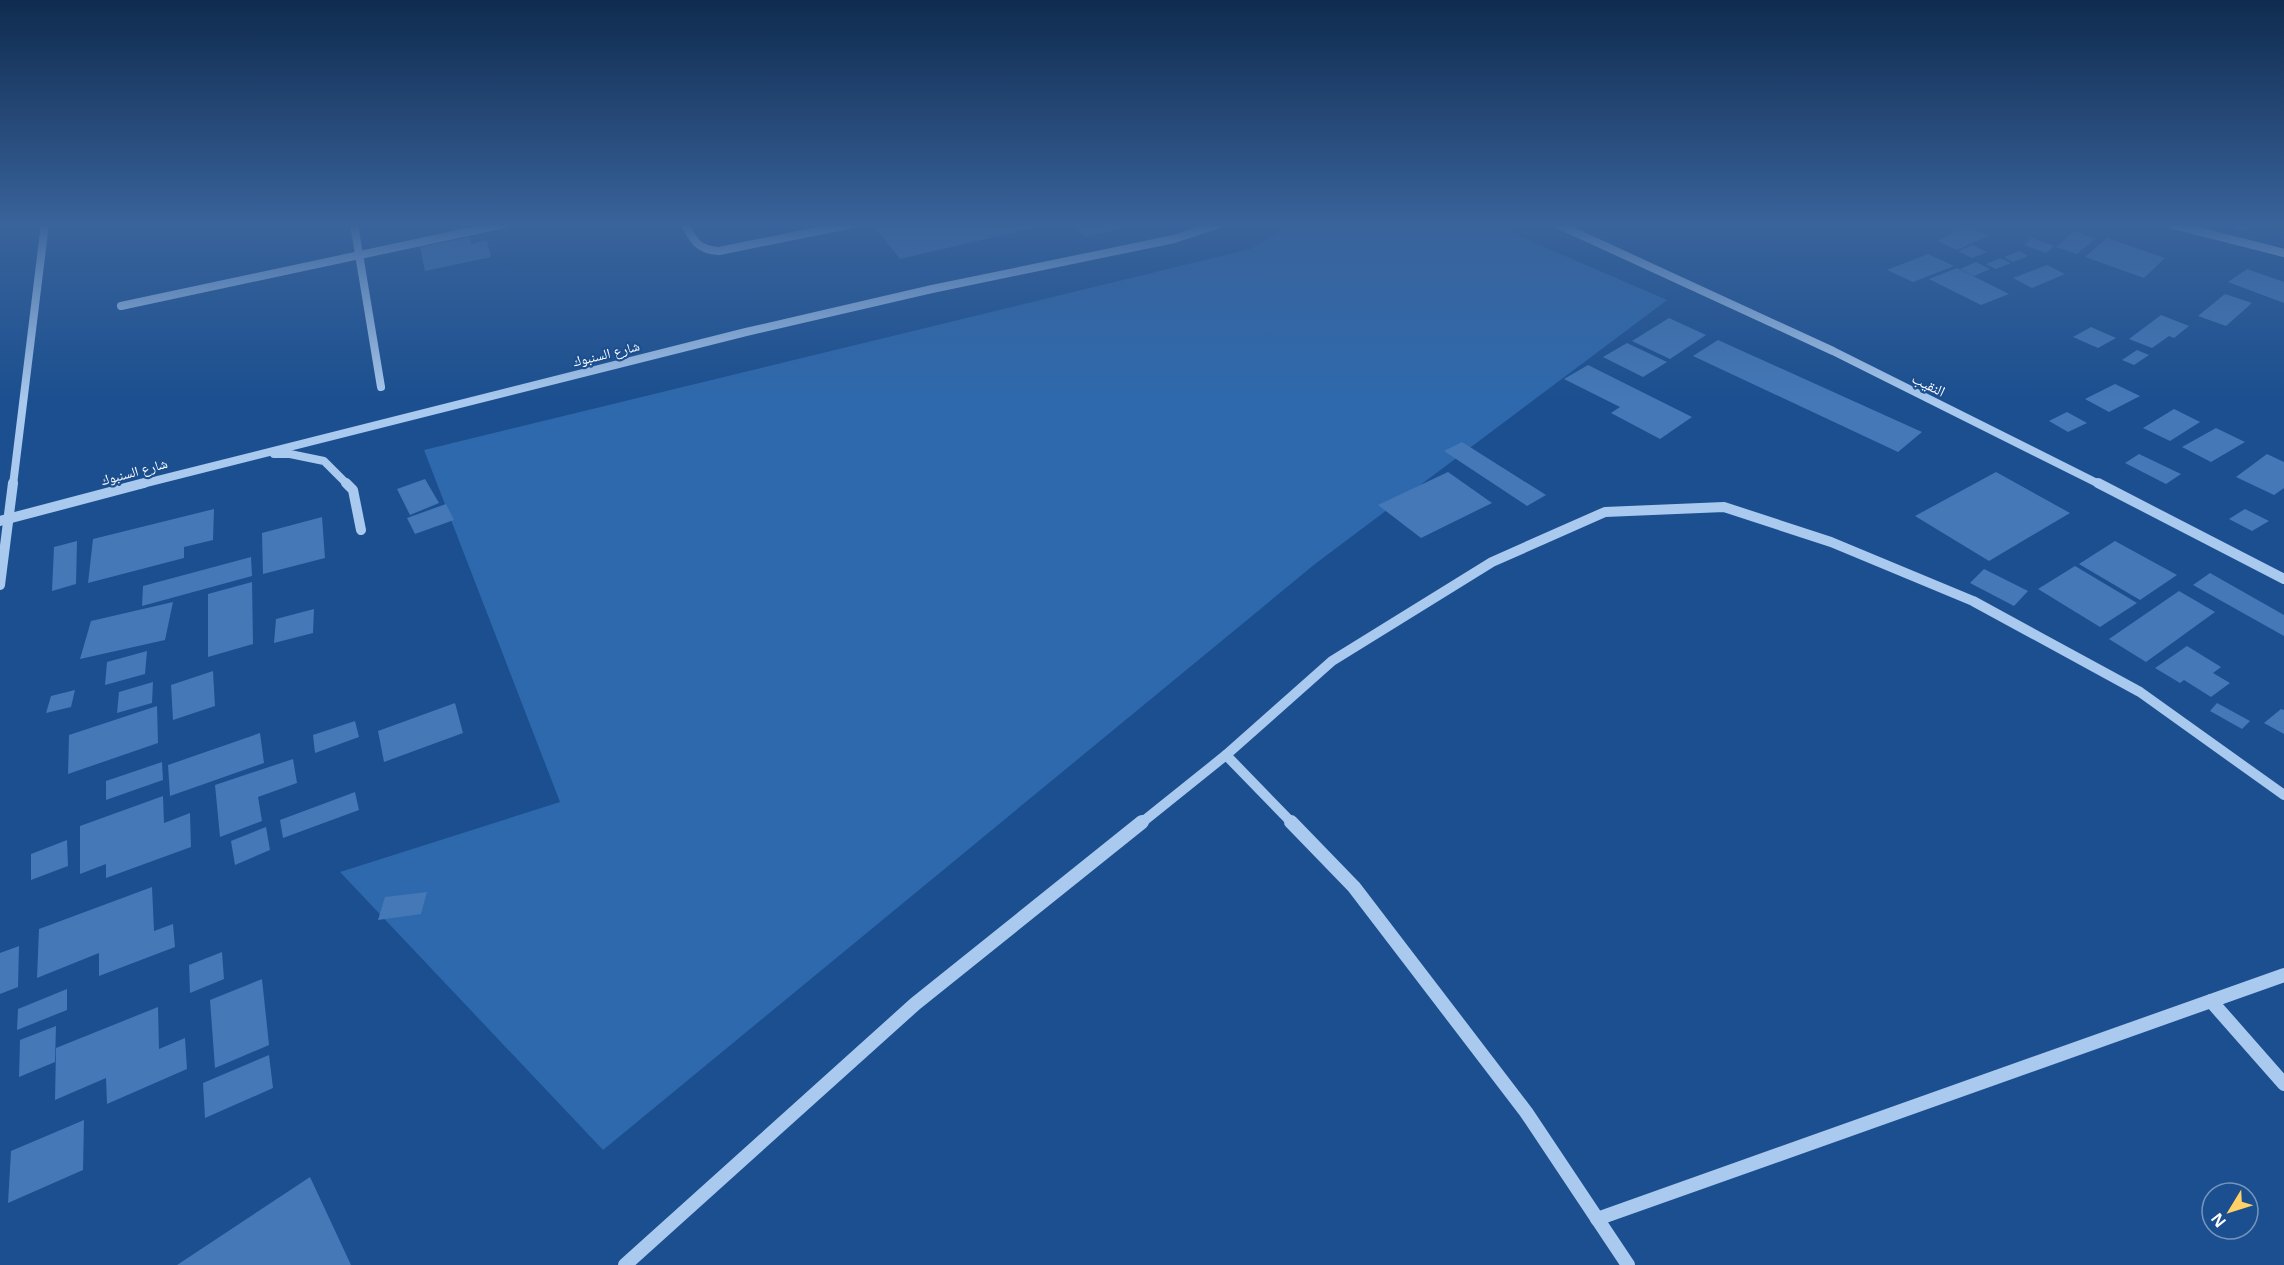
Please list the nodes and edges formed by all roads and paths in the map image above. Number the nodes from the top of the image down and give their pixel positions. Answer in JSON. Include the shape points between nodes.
{"nodes":[{"id":1,"x":37,"y":283,"type":"edge"},
{"id":2,"x":226,"y":283,"type":"edge"},
{"id":3,"x":364,"y":283,"type":"edge"},
{"id":4,"x":961,"y":283,"type":"edge"},
{"id":5,"x":1687,"y":283,"type":"edge"},
{"id":6,"x":121,"y":306,"type":"dead end"},
{"id":7,"x":381,"y":387,"type":"dead end"},
{"id":8,"x":255,"y":454,"type":"junction"},
{"id":9,"x":4,"y":519,"type":"edge"},
{"id":10,"x":361,"y":530,"type":"dead end"},
{"id":11,"x":2284,"y":579,"type":"edge"},
{"id":12,"x":0,"y":585,"type":"edge"},
{"id":13,"x":1226,"y":755,"type":"junction"},
{"id":14,"x":2284,"y":795,"type":"edge"},
{"id":15,"x":2284,"y":975,"type":"edge"},
{"id":16,"x":2211,"y":1001,"type":"junction"},
{"id":17,"x":2284,"y":1084,"type":"edge"},
{"id":18,"x":1597,"y":1219,"type":"junction"},
{"id":19,"x":625,"y":1265,"type":"edge"},
{"id":20,"x":1628,"y":1265,"type":"edge"}],
"edges":[{"from":1,"to":9,"type":"street"},
{"from":2,"to":6,"type":"street"},
{"from":3,"to":7,"type":"street"},
{"from":4,"to":8,"type":"street","name":"شارع السنبوك","via":[[746,332]]},
{"from":5,"to":11,"type":"street","name":"النقيب","via":[[2085,476]]},
{"from":8,"to":9,"type":"street","name":"شارع السنبوك"},
{"from":8,"to":10,"type":"street","via":[[290,454],[324,461],[352,490]]},
{"from":9,"to":12,"type":"street"},
{"from":13,"to":14,"type":"street","via":[[1332,661],[1492,562],[1605,512],[1724,507],[1831,542],[1973,601],[2140,692]]},
{"from":13,"to":18,"type":"street","via":[[1354,887],[1526,1112]]},
{"from":13,"to":19,"type":"street","via":[[915,1004]]},
{"from":15,"to":16,"type":"street"},
{"from":16,"to":17,"type":"street"},
{"from":16,"to":18,"type":"street"},
{"from":18,"to":20,"type":"street"}]}
